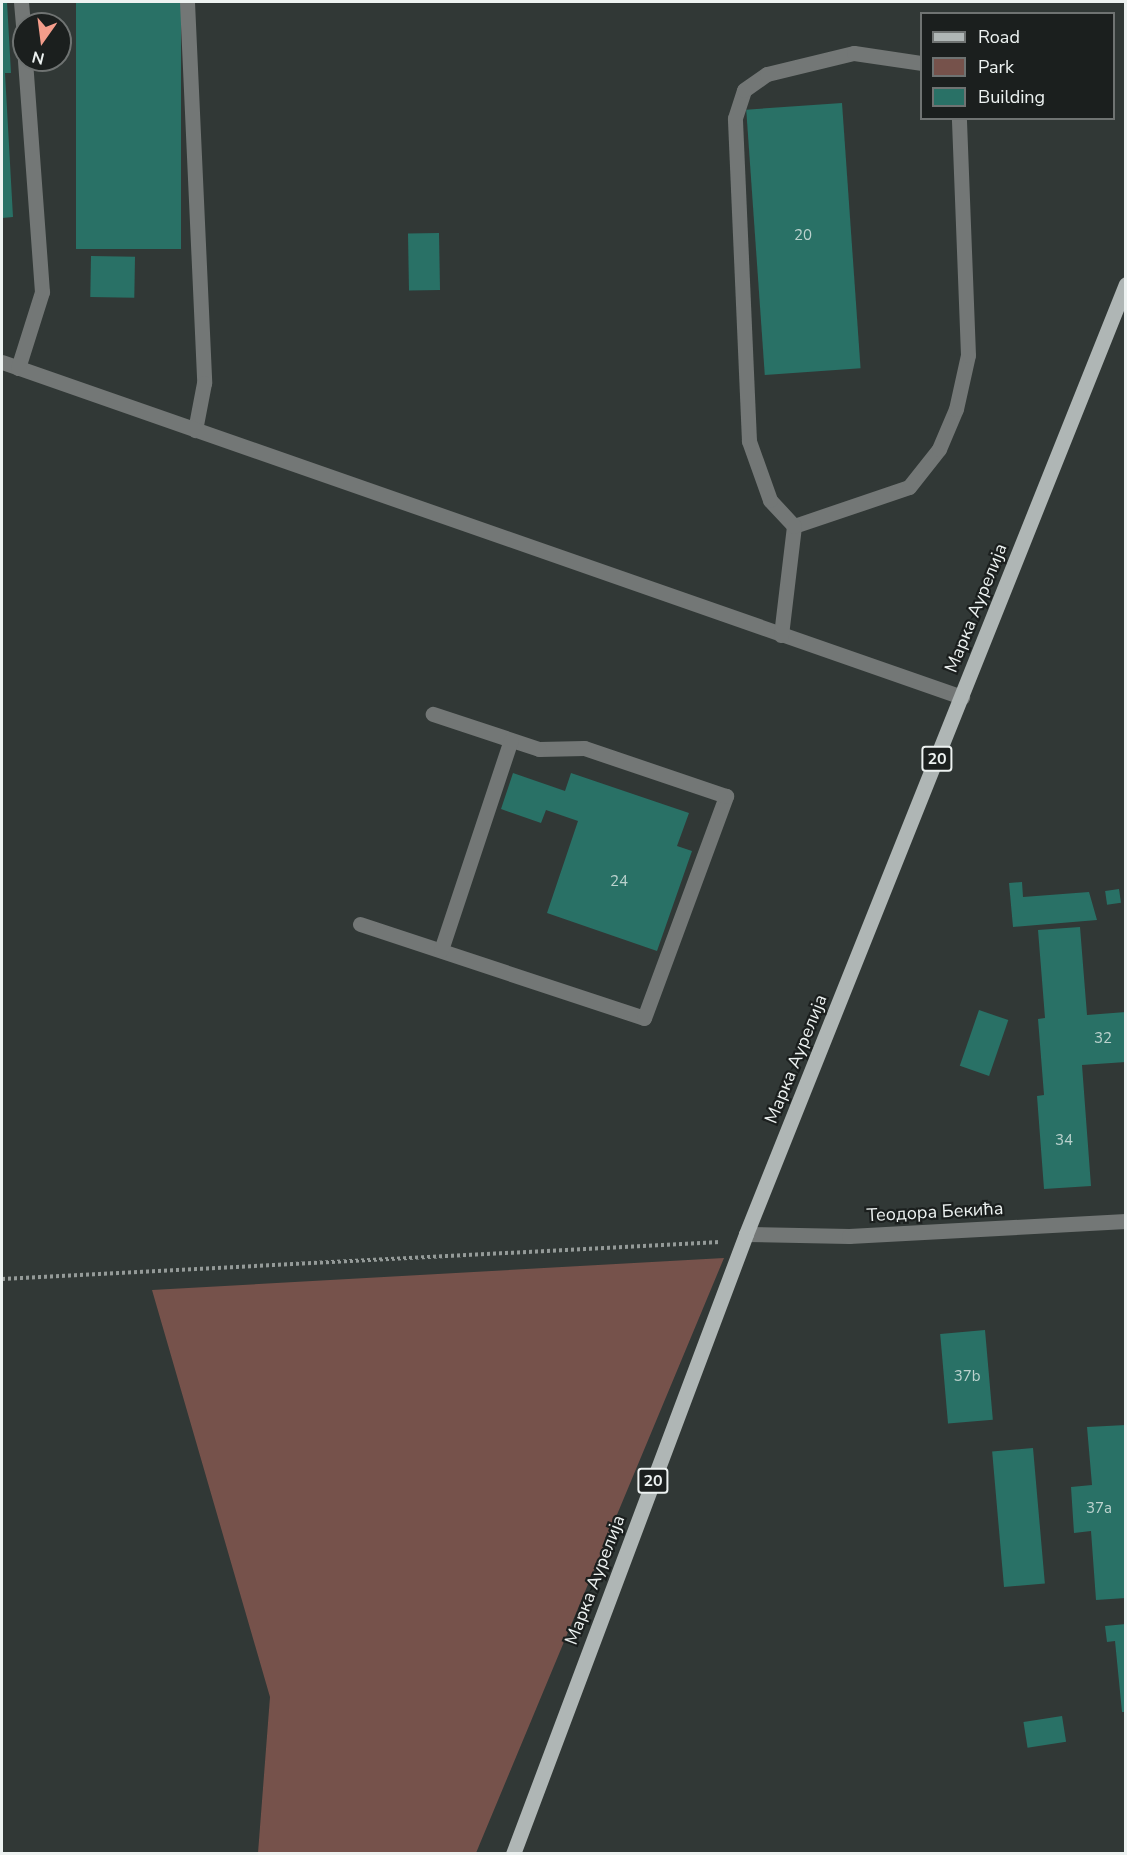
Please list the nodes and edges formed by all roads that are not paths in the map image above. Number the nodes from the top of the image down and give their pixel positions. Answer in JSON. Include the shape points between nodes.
{"nodes":[{"id":1,"x":187,"y":2,"type":"edge"},
{"id":2,"x":920,"y":63,"type":"edge"},
{"id":3,"x":27,"y":72,"type":"edge"},
{"id":4,"x":959,"y":120,"type":"edge"},
{"id":5,"x":1125,"y":284,"type":"edge"},
{"id":6,"x":2,"y":362,"type":"edge"},
{"id":7,"x":18,"y":368,"type":"junction"},
{"id":8,"x":195,"y":430,"type":"junction"},
{"id":9,"x":794,"y":526,"type":"junction"},
{"id":10,"x":781,"y":636,"type":"junction"},
{"id":11,"x":962,"y":697,"type":"junction"},
{"id":12,"x":433,"y":714,"type":"dead end"},
{"id":13,"x":511,"y":740,"type":"junction"},
{"id":14,"x":360,"y":924,"type":"dead end"},
{"id":15,"x":441,"y":951,"type":"junction"},
{"id":16,"x":1125,"y":1221,"type":"edge"},
{"id":17,"x":746,"y":1234,"type":"junction"},
{"id":18,"x":513,"y":1854,"type":"edge"}],
"edges":[{"from":1,"to":8,"type":"street","via":[[204,383]]},
{"from":2,"to":9,"type":"street","via":[[854,53],[766,74],[744,90],[735,118],[749,441],[770,501]]},
{"from":3,"to":7,"type":"street","via":[[42,292]]},
{"from":4,"to":9,"type":"street","via":[[968,355],[956,409],[939,449],[909,487]]},
{"from":5,"to":11,"type":"main road","name":"Марка Аурелија","number":"20"},
{"from":6,"to":7,"type":"street"},
{"from":7,"to":8,"type":"street"},
{"from":8,"to":10,"type":"street"},
{"from":9,"to":10,"type":"street"},
{"from":10,"to":11,"type":"street"},
{"from":11,"to":17,"type":"main road","name":"Марка Аурелија","number":"20"},
{"from":12,"to":13,"type":"street"},
{"from":13,"to":15,"type":"street"},
{"from":13,"to":15,"type":"street","via":[[539,749],[584,748],[726,796],[644,1018]]},
{"from":14,"to":15,"type":"street"},
{"from":16,"to":17,"type":"street","name":"Теодора Бекића","via":[[849,1236]]},
{"from":17,"to":18,"type":"main road","name":"Марка Аурелија","number":"20"}]}
